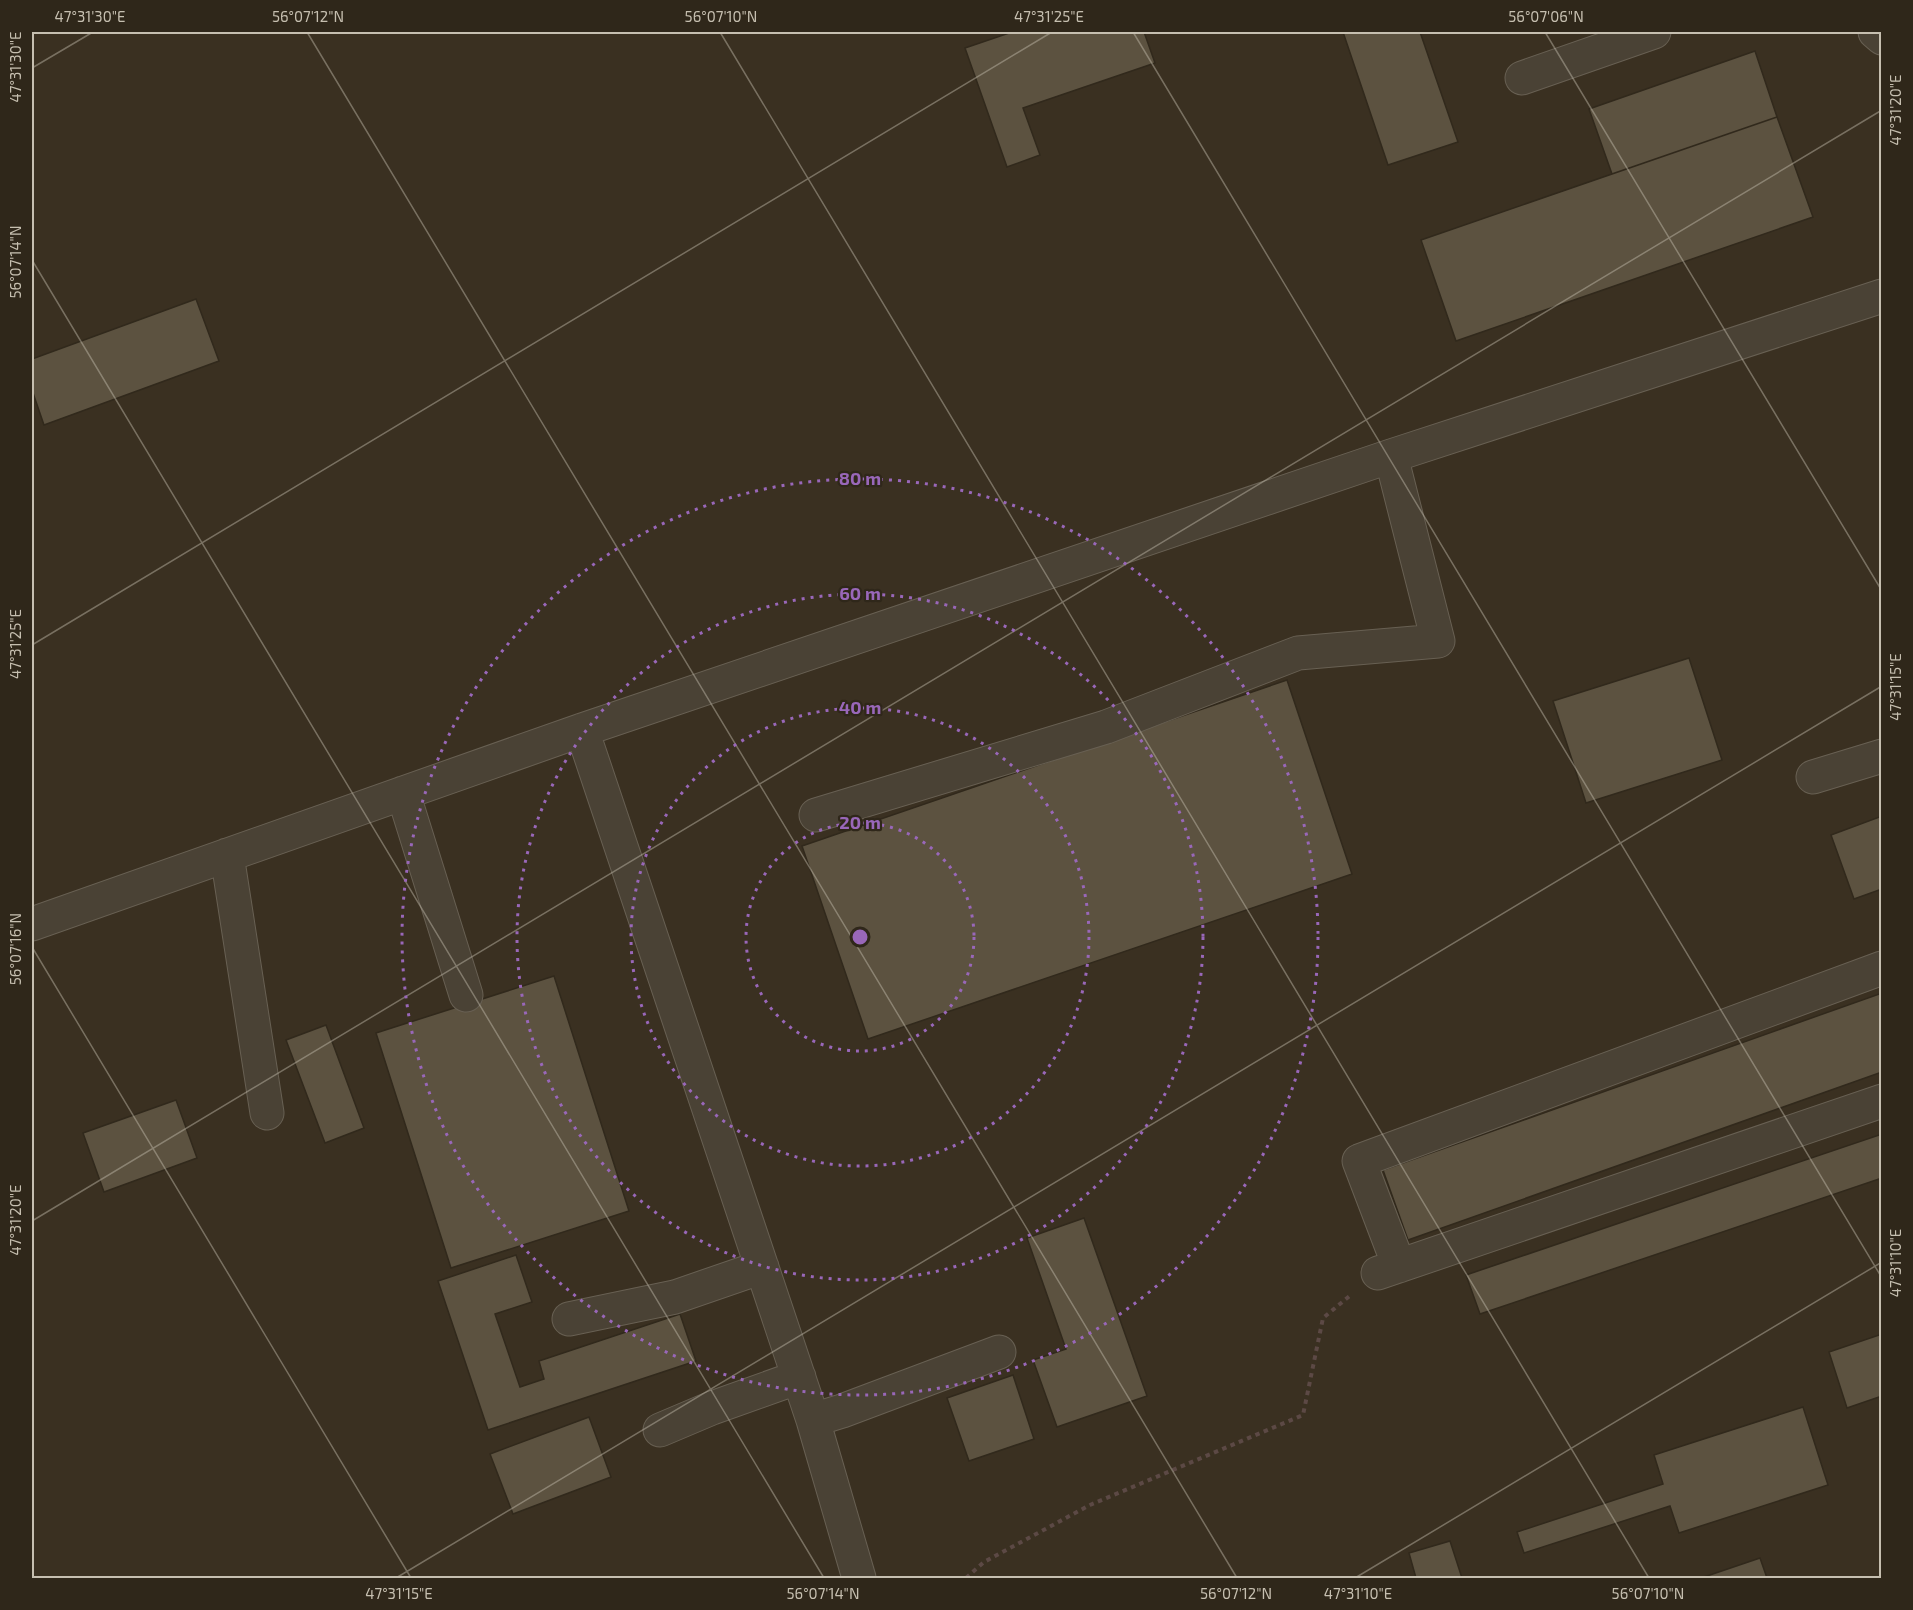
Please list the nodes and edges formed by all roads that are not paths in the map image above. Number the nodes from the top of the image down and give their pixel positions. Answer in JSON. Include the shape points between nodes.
{"nodes":[{"id":1,"x":1654,"y":32,"type":"edge"},
{"id":2,"x":1875,"y":32,"type":"edge"},
{"id":3,"x":1881,"y":38,"type":"edge"},
{"id":4,"x":1522,"y":78,"type":"dead end"},
{"id":5,"x":1881,"y":296,"type":"edge"},
{"id":6,"x":1391,"y":456,"type":"junction"},
{"id":7,"x":582,"y":730,"type":"junction"},
{"id":8,"x":1881,"y":756,"type":"edge"},
{"id":9,"x":1813,"y":777,"type":"dead end"},
{"id":10,"x":403,"y":793,"type":"junction"},
{"id":11,"x":816,"y":815,"type":"dead end"},
{"id":12,"x":227,"y":855,"type":"junction"},
{"id":13,"x":32,"y":924,"type":"edge"},
{"id":14,"x":1881,"y":968,"type":"edge"},
{"id":15,"x":466,"y":995,"type":"dead end"},
{"id":16,"x":1881,"y":1101,"type":"edge"},
{"id":17,"x":267,"y":1113,"type":"dead end"},
{"id":18,"x":762,"y":1267,"type":"junction"},
{"id":19,"x":569,"y":1319,"type":"dead end"},
{"id":20,"x":999,"y":1352,"type":"dead end"},
{"id":21,"x":799,"y":1377,"type":"junction"},
{"id":22,"x":813,"y":1420,"type":"junction"},
{"id":23,"x":660,"y":1430,"type":"dead end"},
{"id":24,"x":859,"y":1578,"type":"edge"}],
"edges":[{"from":1,"to":4,"type":"street"},
{"from":2,"to":3,"type":"street"},
{"from":5,"to":6,"type":"street"},
{"from":6,"to":7,"type":"street"},
{"from":6,"to":11,"type":"street","via":[[1438,641],[1298,652],[1106,727]]},
{"from":7,"to":10,"type":"street"},
{"from":7,"to":18,"type":"street"},
{"from":8,"to":9,"type":"street"},
{"from":10,"to":12,"type":"street"},
{"from":10,"to":15,"type":"street"},
{"from":12,"to":13,"type":"street"},
{"from":12,"to":17,"type":"street"},
{"from":14,"to":16,"type":"street","via":[[1359,1161],[1388,1269]]},
{"from":18,"to":19,"type":"street","via":[[675,1297]]},
{"from":18,"to":21,"type":"street"},
{"from":20,"to":22,"type":"street"},
{"from":21,"to":22,"type":"street"},
{"from":21,"to":23,"type":"street"},
{"from":22,"to":24,"type":"street"}]}
